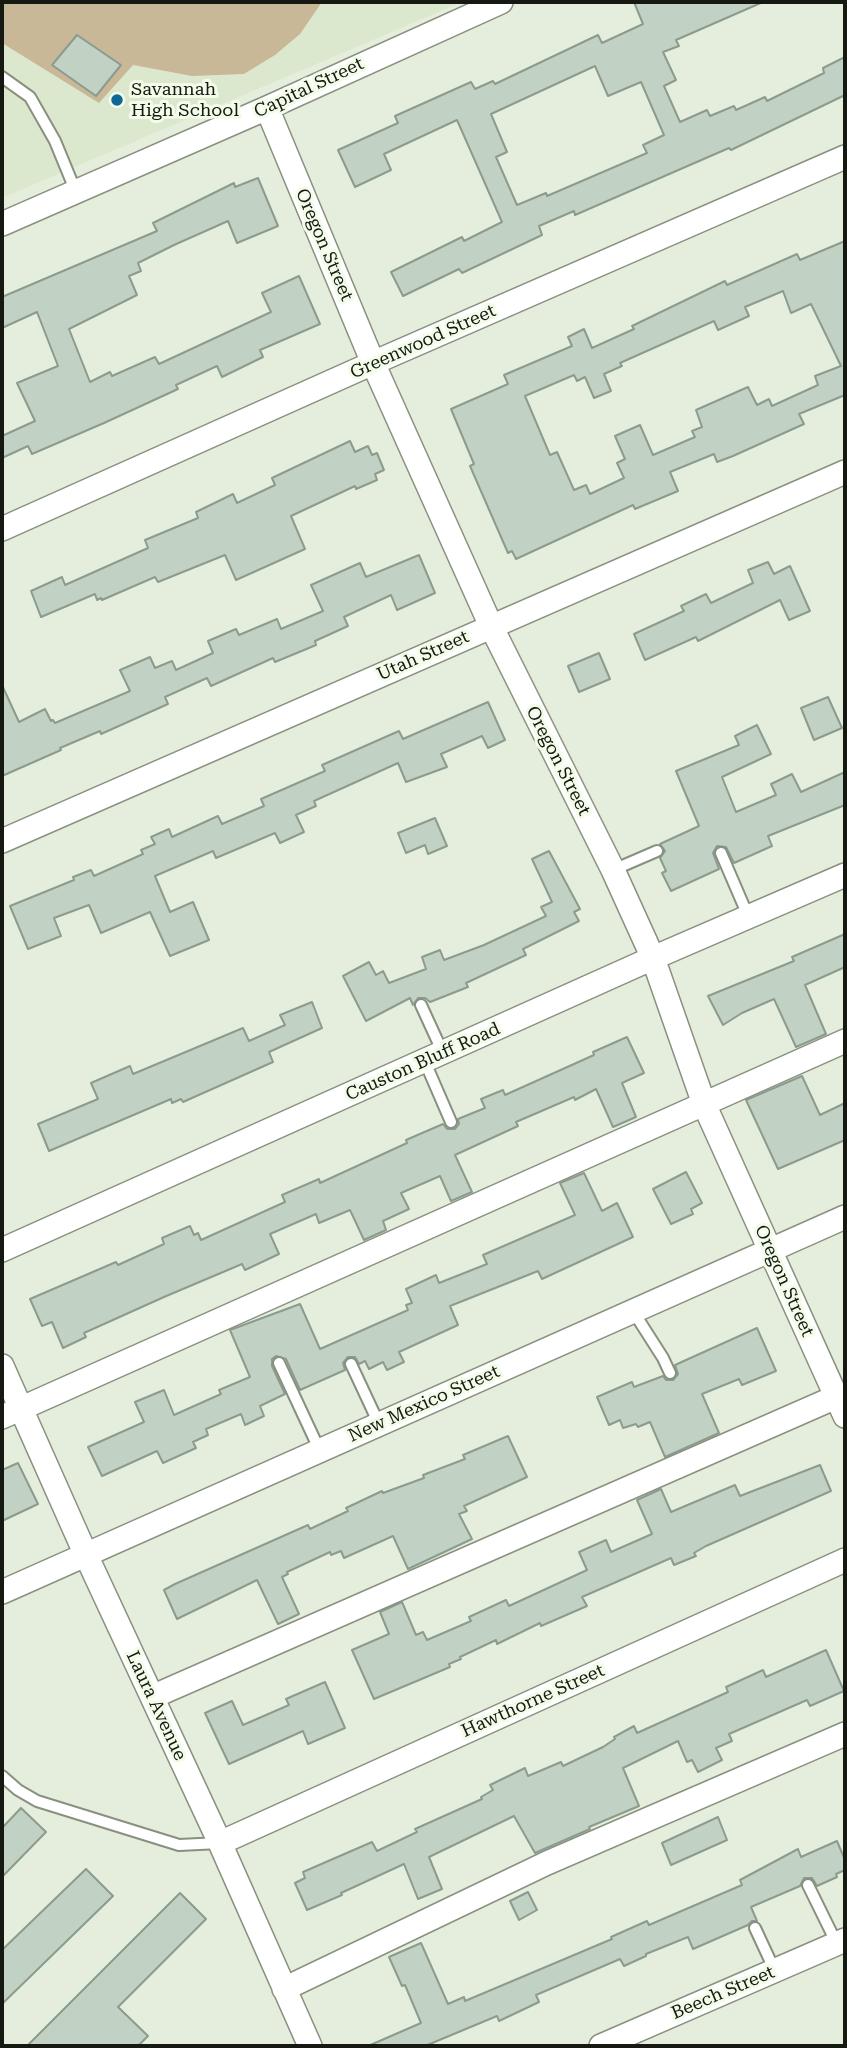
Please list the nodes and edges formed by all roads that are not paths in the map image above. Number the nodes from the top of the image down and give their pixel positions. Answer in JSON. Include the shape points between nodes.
{"nodes":[{"id":1,"x":501,"y":2,"type":"edge"},
{"id":2,"x":4,"y":83,"type":"edge"},
{"id":3,"x":267,"y":108,"type":"junction"},
{"id":4,"x":845,"y":157,"type":"edge"},
{"id":5,"x":76,"y":192,"type":"junction"},
{"id":6,"x":2,"y":224,"type":"edge"},
{"id":7,"x":373,"y":363,"type":"junction"},
{"id":8,"x":845,"y":472,"type":"edge"},
{"id":9,"x":2,"y":529,"type":"edge"},
{"id":10,"x":491,"y":626,"type":"junction"},
{"id":11,"x":2,"y":841,"type":"edge"},
{"id":12,"x":657,"y":851,"type":"dead end"},
{"id":13,"x":721,"y":853,"type":"dead end"},
{"id":14,"x":613,"y":870,"type":"junction"},
{"id":15,"x":845,"y":875,"type":"edge"},
{"id":16,"x":749,"y":918,"type":"junction"},
{"id":17,"x":653,"y":958,"type":"junction"},
{"id":18,"x":421,"y":1005,"type":"dead end"},
{"id":19,"x":845,"y":1041,"type":"edge"},
{"id":20,"x":434,"y":1058,"type":"junction"},
{"id":21,"x":704,"y":1104,"type":"junction"},
{"id":22,"x":451,"y":1122,"type":"dead end"},
{"id":23,"x":845,"y":1217,"type":"edge"},
{"id":24,"x":2,"y":1250,"type":"edge"},
{"id":25,"x":769,"y":1250,"type":"junction"},
{"id":26,"x":633,"y":1311,"type":"junction"},
{"id":27,"x":279,"y":1363,"type":"dead end"},
{"id":28,"x":351,"y":1364,"type":"dead end"},
{"id":29,"x":2,"y":1366,"type":"edge"},
{"id":30,"x":670,"y":1373,"type":"dead end"},
{"id":31,"x":842,"y":1402,"type":"edge"},
{"id":32,"x":11,"y":1413,"type":"edge"},
{"id":33,"x":379,"y":1424,"type":"junction"},
{"id":34,"x":320,"y":1451,"type":"junction"},
{"id":35,"x":86,"y":1555,"type":"junction"},
{"id":36,"x":845,"y":1560,"type":"edge"},
{"id":37,"x":2,"y":1592,"type":"edge"},
{"id":38,"x":152,"y":1697,"type":"junction"},
{"id":39,"x":845,"y":1734,"type":"edge"},
{"id":40,"x":2,"y":1776,"type":"edge"},
{"id":41,"x":220,"y":1843,"type":"junction"},
{"id":42,"x":808,"y":1885,"type":"dead end"},
{"id":43,"x":755,"y":1928,"type":"dead end"},
{"id":44,"x":841,"y":1942,"type":"edge"},
{"id":45,"x":775,"y":1971,"type":"junction"},
{"id":46,"x":285,"y":1989,"type":"junction"},
{"id":47,"x":310,"y":2046,"type":"edge"},
{"id":48,"x":601,"y":2046,"type":"edge"}],
"edges":[{"from":1,"to":3,"type":"street","name":"Capital Street"},
{"from":2,"to":5,"type":"lane","via":[[30,97]]},
{"from":3,"to":5,"type":"street","name":"Capital Street"},
{"from":3,"to":7,"type":"street","name":"Oregon Street"},
{"from":4,"to":7,"type":"street","name":"Greenwood Street"},
{"from":5,"to":6,"type":"street","name":"Capital Street"},
{"from":7,"to":9,"type":"street","name":"Greenwood Street"},
{"from":7,"to":10,"type":"street","name":"Oregon Street"},
{"from":8,"to":10,"type":"street","name":"Utah Street"},
{"from":10,"to":11,"type":"street","name":"Utah Street"},
{"from":10,"to":14,"type":"street","name":"Oregon Street"},
{"from":12,"to":14,"type":"lane"},
{"from":13,"to":16,"type":"lane"},
{"from":14,"to":17,"type":"street","name":"Oregon Street"},
{"from":15,"to":16,"type":"street","name":"Causton Bluff Road"},
{"from":16,"to":17,"type":"street","name":"Causton Bluff Road"},
{"from":17,"to":20,"type":"street","name":"Causton Bluff Road"},
{"from":17,"to":21,"type":"street","name":"Oregon Street"},
{"from":18,"to":20,"type":"lane"},
{"from":19,"to":21,"type":"street"},
{"from":20,"to":22,"type":"lane"},
{"from":20,"to":24,"type":"street","name":"Causton Bluff Road"},
{"from":21,"to":25,"type":"street","name":"Oregon Street"},
{"from":21,"to":32,"type":"street"},
{"from":23,"to":25,"type":"street","name":"New Mexico Street"},
{"from":25,"to":26,"type":"street","name":"New Mexico Street"},
{"from":25,"to":31,"type":"street","name":"Oregon Street"},
{"from":26,"to":30,"type":"lane"},
{"from":26,"to":33,"type":"street","name":"New Mexico Street"},
{"from":27,"to":34,"type":"lane"},
{"from":28,"to":33,"type":"lane"},
{"from":29,"to":32,"type":"street","name":"Laura Avenue"},
{"from":31,"to":38,"type":"street"},
{"from":32,"to":35,"type":"street","name":"Laura Avenue"},
{"from":33,"to":34,"type":"street","name":"New Mexico Street"},
{"from":34,"to":35,"type":"street","name":"New Mexico Street"},
{"from":35,"to":37,"type":"street","name":"New Mexico Street"},
{"from":35,"to":38,"type":"street","name":"Laura Avenue"},
{"from":36,"to":41,"type":"street","name":"Hawthorne Street"},
{"from":38,"to":41,"type":"street","name":"Laura Avenue"},
{"from":39,"to":46,"type":"street","via":[[547,1863]]},
{"from":40,"to":41,"type":"lane","via":[[37,1801],[179,1845]]},
{"from":41,"to":46,"type":"street","name":"Laura Avenue"},
{"from":42,"to":44,"type":"lane"},
{"from":43,"to":45,"type":"lane"},
{"from":44,"to":45,"type":"street","name":"Beech Street"},
{"from":45,"to":48,"type":"street","name":"Beech Street"},
{"from":46,"to":47,"type":"street","name":"Laura Avenue"}]}
